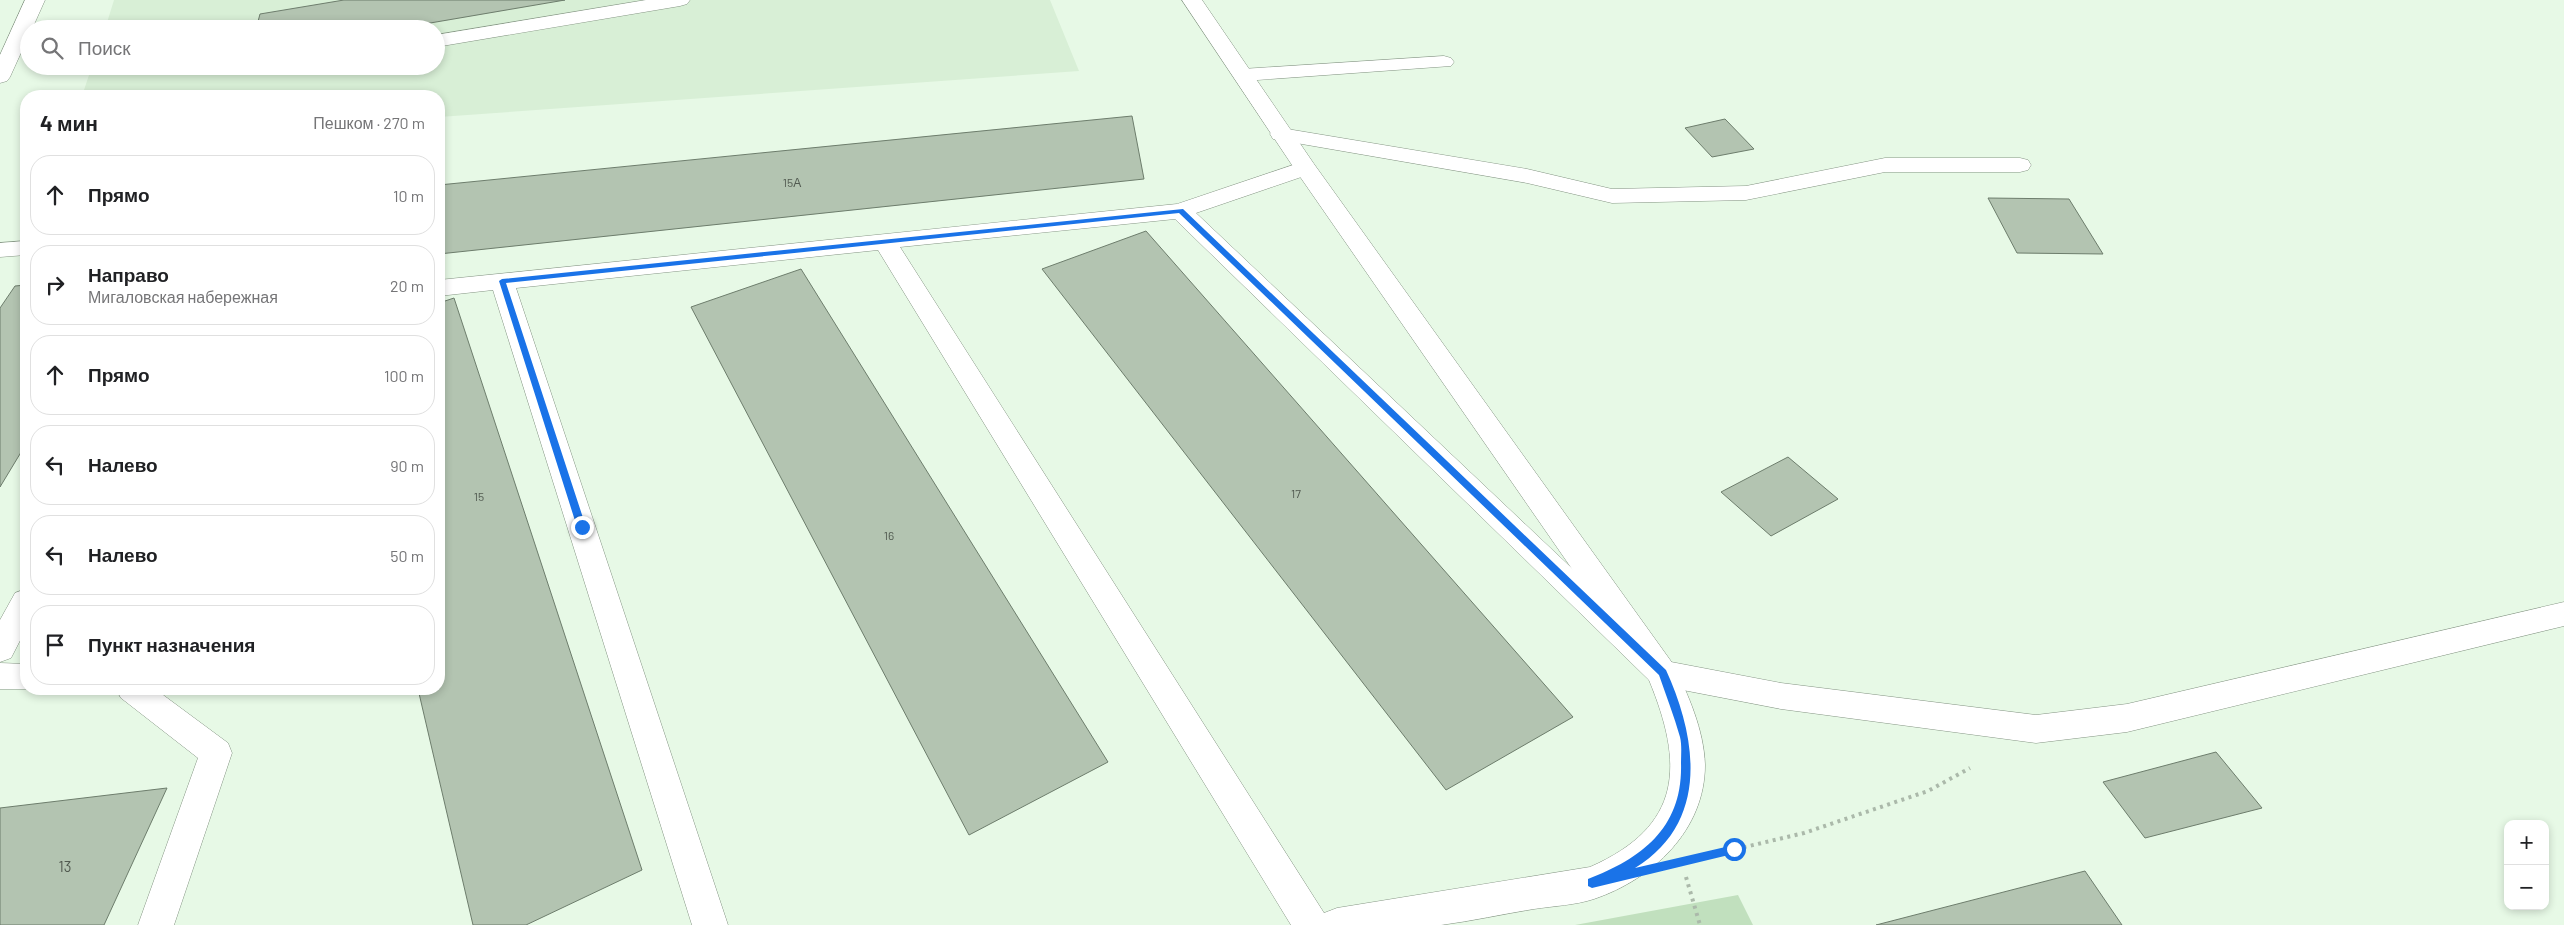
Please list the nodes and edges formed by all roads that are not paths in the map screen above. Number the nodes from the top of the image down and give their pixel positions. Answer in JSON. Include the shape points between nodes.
{"nodes":[{"id":1,"x":35,"y":0,"type":"edge"},
{"id":2,"x":680,"y":0,"type":"edge"},
{"id":3,"x":1192,"y":0,"type":"edge"},
{"id":4,"x":26,"y":20,"type":"edge"},
{"id":5,"x":20,"y":33,"type":"edge"},
{"id":6,"x":445,"y":39,"type":"edge"},
{"id":7,"x":1444,"y":62,"type":"dead end"},
{"id":8,"x":1242,"y":75,"type":"junction"},
{"id":9,"x":0,"y":77,"type":"edge"},
{"id":10,"x":1282,"y":134,"type":"junction"},
{"id":11,"x":2020,"y":165,"type":"dead end"},
{"id":12,"x":1305,"y":168,"type":"junction"},
{"id":13,"x":1180,"y":211,"type":"junction"},
{"id":14,"x":884,"y":241,"type":"junction"},
{"id":15,"x":20,"y":248,"type":"edge"},
{"id":16,"x":0,"y":250,"type":"edge"},
{"id":17,"x":502,"y":281,"type":"junction"},
{"id":18,"x":445,"y":287,"type":"edge"},
{"id":19,"x":20,"y":612,"type":"edge"},
{"id":20,"x":2564,"y":614,"type":"edge"},
{"id":21,"x":0,"y":649,"type":"edge"},
{"id":22,"x":1662,"y":673,"type":"junction"},
{"id":23,"x":0,"y":676,"type":"edge"},
{"id":24,"x":20,"y":677,"type":"edge"},
{"id":25,"x":140,"y":695,"type":"edge"},
{"id":26,"x":156,"y":925,"type":"edge"},
{"id":27,"x":710,"y":925,"type":"edge"},
{"id":28,"x":1311,"y":925,"type":"edge"},
{"id":29,"x":1337,"y":925,"type":"edge"}],
"edges":[{"from":1,"to":4,"type":"street"},
{"from":2,"to":6,"type":"street"},
{"from":3,"to":8,"type":"street"},
{"from":5,"to":9,"type":"street"},
{"from":7,"to":8,"type":"street"},
{"from":8,"to":10,"type":"street"},
{"from":10,"to":11,"type":"street","via":[[1527,176],[1612,196],[1746,193],[1885,165]]},
{"from":10,"to":12,"type":"street"},
{"from":12,"to":13,"type":"street"},
{"from":12,"to":22,"type":"street"},
{"from":13,"to":14,"type":"street"},
{"from":13,"to":22,"type":"street"},
{"from":14,"to":17,"type":"street"},
{"from":14,"to":28,"type":"street"},
{"from":15,"to":16,"type":"street"},
{"from":17,"to":18,"type":"street"},
{"from":17,"to":27,"type":"street"},
{"from":19,"to":21,"type":"street"},
{"from":20,"to":22,"type":"street","via":[[2127,718],[2036,729],[1781,696]]},
{"from":22,"to":29,"type":"street","via":[[1685,739],[1688,760],[1686,784],[1681,806],[1666,832],[1638,860],[1616,874],[1592,883]]},
{"from":23,"to":24,"type":"street"},
{"from":25,"to":26,"type":"street","via":[[216,753]]}]}
